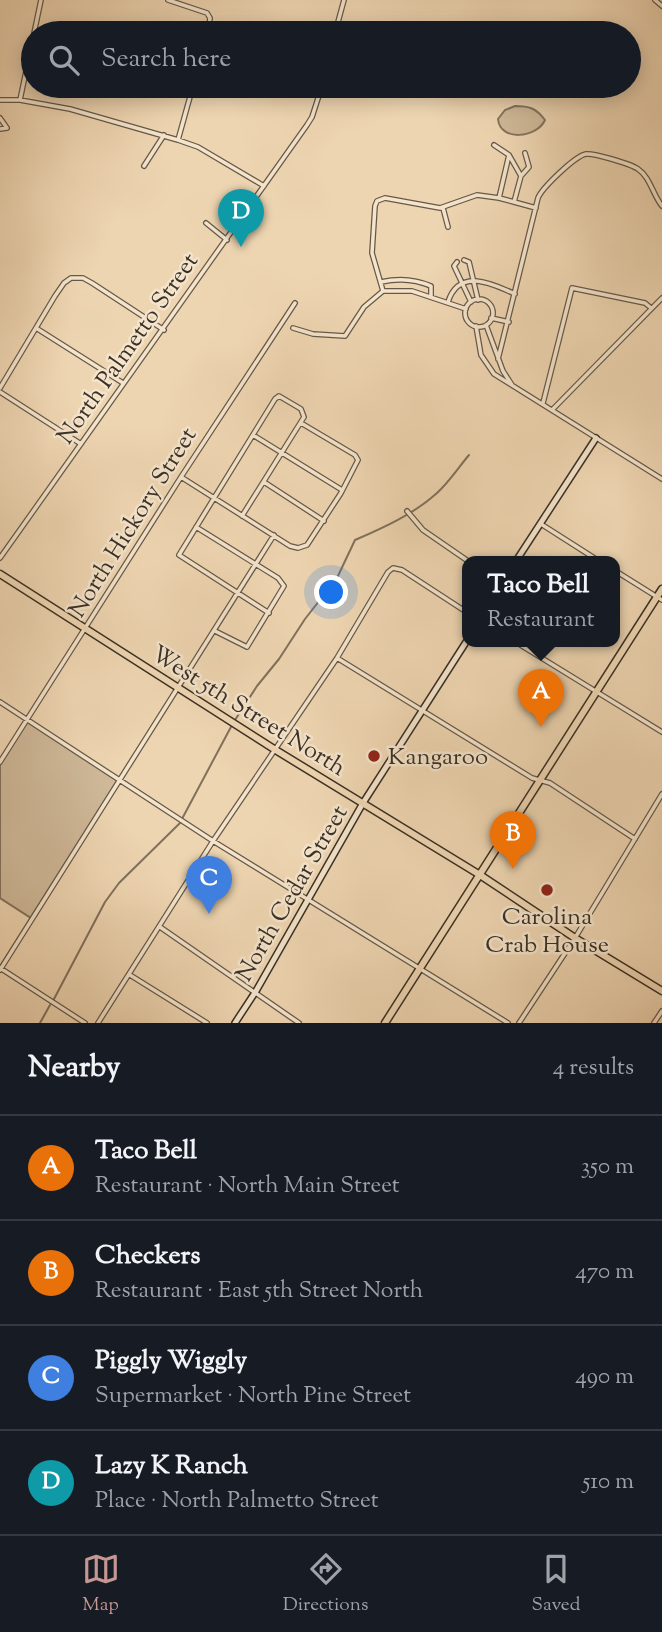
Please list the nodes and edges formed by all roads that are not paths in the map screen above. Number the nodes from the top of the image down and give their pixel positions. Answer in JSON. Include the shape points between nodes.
{"nodes":[{"id":1,"x":41,"y":0,"type":"edge"},
{"id":2,"x":168,"y":0,"type":"edge"},
{"id":3,"x":344,"y":0,"type":"edge"},
{"id":4,"x":655,"y":0,"type":"edge"},
{"id":5,"x":662,"y":6,"type":"edge"},
{"id":6,"x":37,"y":21,"type":"edge"},
{"id":7,"x":210,"y":21,"type":"edge"},
{"id":8,"x":338,"y":21,"type":"edge"},
{"id":9,"x":21,"y":95,"type":"edge"},
{"id":10,"x":190,"y":98,"type":"edge"},
{"id":11,"x":318,"y":98,"type":"edge"},
{"id":12,"x":0,"y":100,"type":"edge"},
{"id":13,"x":20,"y":100,"type":"junction"},
{"id":14,"x":0,"y":118,"type":"edge"},
{"id":15,"x":0,"y":129,"type":"edge"},
{"id":16,"x":164,"y":135,"type":"junction"},
{"id":17,"x":178,"y":140,"type":"junction"},
{"id":18,"x":494,"y":145,"type":"dead end"},
{"id":19,"x":525,"y":153,"type":"dead end"},
{"id":20,"x":509,"y":155,"type":"junction"},
{"id":21,"x":144,"y":166,"type":"dead end"},
{"id":22,"x":520,"y":176,"type":"junction"},
{"id":23,"x":264,"y":187,"type":"junction"},
{"id":24,"x":499,"y":198,"type":"junction"},
{"id":25,"x":514,"y":202,"type":"junction"},
{"id":26,"x":662,"y":206,"type":"edge"},
{"id":27,"x":443,"y":208,"type":"junction"},
{"id":28,"x":536,"y":208,"type":"junction"},
{"id":29,"x":206,"y":223,"type":"dead end"},
{"id":30,"x":448,"y":226,"type":"dead end"},
{"id":31,"x":227,"y":240,"type":"junction"},
{"id":32,"x":464,"y":260,"type":"dead end"},
{"id":33,"x":457,"y":262,"type":"dead end"},
{"id":34,"x":474,"y":281,"type":"junction"},
{"id":35,"x":381,"y":282,"type":"junction"},
{"id":36,"x":462,"y":284,"type":"junction"},
{"id":37,"x":383,"y":291,"type":"junction"},
{"id":38,"x":515,"y":294,"type":"junction"},
{"id":39,"x":431,"y":297,"type":"junction"},
{"id":40,"x":662,"y":298,"type":"edge"},
{"id":41,"x":478,"y":300,"type":"junction"},
{"id":42,"x":448,"y":302,"type":"junction"},
{"id":43,"x":471,"y":302,"type":"junction"},
{"id":44,"x":295,"y":303,"type":"dead end"},
{"id":45,"x":651,"y":308,"type":"junction"},
{"id":46,"x":466,"y":309,"type":"junction"},
{"id":47,"x":491,"y":318,"type":"junction"},
{"id":48,"x":509,"y":322,"type":"junction"},
{"id":49,"x":486,"y":325,"type":"junction"},
{"id":50,"x":476,"y":327,"type":"junction"},
{"id":51,"x":36,"y":328,"type":"junction"},
{"id":52,"x":293,"y":328,"type":"dead end"},
{"id":53,"x":164,"y":330,"type":"junction"},
{"id":54,"x":498,"y":359,"type":"junction"},
{"id":55,"x":503,"y":371,"type":"junction"},
{"id":56,"x":497,"y":376,"type":"junction"},
{"id":57,"x":124,"y":384,"type":"junction"},
{"id":58,"x":512,"y":385,"type":"junction"},
{"id":59,"x":0,"y":390,"type":"edge"},
{"id":60,"x":543,"y":404,"type":"junction"},
{"id":61,"x":553,"y":410,"type":"junction"},
{"id":62,"x":301,"y":423,"type":"junction"},
{"id":63,"x":253,"y":435,"type":"junction"},
{"id":64,"x":596,"y":438,"type":"junction"},
{"id":65,"x":81,"y":444,"type":"junction"},
{"id":66,"x":282,"y":453,"type":"junction"},
{"id":67,"x":181,"y":477,"type":"junction"},
{"id":68,"x":662,"y":479,"type":"edge"},
{"id":69,"x":263,"y":482,"type":"junction"},
{"id":70,"x":342,"y":490,"type":"junction"},
{"id":71,"x":214,"y":498,"type":"junction"},
{"id":72,"x":407,"y":511,"type":"dead end"},
{"id":73,"x":242,"y":516,"type":"junction"},
{"id":74,"x":324,"y":521,"type":"junction"},
{"id":75,"x":539,"y":523,"type":"junction"},
{"id":76,"x":196,"y":527,"type":"junction"},
{"id":77,"x":274,"y":535,"type":"junction"},
{"id":78,"x":519,"y":556,"type":"edge"},
{"id":79,"x":591,"y":556,"type":"edge"},
{"id":80,"x":462,"y":557,"type":"edge"},
{"id":81,"x":0,"y":558,"type":"edge"},
{"id":82,"x":254,"y":564,"type":"junction"},
{"id":83,"x":620,"y":574,"type":"edge"},
{"id":84,"x":0,"y":575,"type":"edge"},
{"id":85,"x":662,"y":589,"type":"edge"},
{"id":86,"x":237,"y":592,"type":"junction"},
{"id":87,"x":660,"y":599,"type":"edge"},
{"id":88,"x":462,"y":610,"type":"edge"},
{"id":89,"x":269,"y":613,"type":"junction"},
{"id":90,"x":86,"y":627,"type":"junction"},
{"id":91,"x":214,"y":630,"type":"junction"},
{"id":92,"x":462,"y":647,"type":"edge"},
{"id":93,"x":524,"y":647,"type":"edge"},
{"id":94,"x":337,"y":657,"type":"junction"},
{"id":95,"x":179,"y":688,"type":"junction"},
{"id":96,"x":598,"y":691,"type":"junction"},
{"id":97,"x":0,"y":702,"type":"edge"},
{"id":98,"x":422,"y":711,"type":"junction"},
{"id":99,"x":27,"y":720,"type":"junction"},
{"id":100,"x":662,"y":732,"type":"edge"},
{"id":101,"x":274,"y":749,"type":"junction"},
{"id":102,"x":0,"y":762,"type":"edge"},
{"id":103,"x":120,"y":780,"type":"junction"},
{"id":104,"x":541,"y":780,"type":"junction"},
{"id":105,"x":662,"y":794,"type":"edge"},
{"id":106,"x":363,"y":803,"type":"junction"},
{"id":107,"x":635,"y":839,"type":"junction"},
{"id":108,"x":213,"y":841,"type":"junction"},
{"id":109,"x":480,"y":874,"type":"junction"},
{"id":110,"x":309,"y":898,"type":"junction"},
{"id":111,"x":160,"y":927,"type":"junction"},
{"id":112,"x":575,"y":938,"type":"junction"},
{"id":113,"x":420,"y":967,"type":"junction"},
{"id":114,"x":0,"y":969,"type":"edge"},
{"id":115,"x":130,"y":975,"type":"junction"},
{"id":116,"x":662,"y":990,"type":"edge"},
{"id":117,"x":256,"y":991,"type":"junction"},
{"id":118,"x":662,"y":1011,"type":"edge"},
{"id":119,"x":85,"y":1023,"type":"edge"},
{"id":120,"x":98,"y":1023,"type":"edge"},
{"id":121,"x":207,"y":1023,"type":"edge"},
{"id":122,"x":235,"y":1023,"type":"edge"},
{"id":123,"x":299,"y":1023,"type":"edge"},
{"id":124,"x":384,"y":1023,"type":"edge"},
{"id":125,"x":508,"y":1023,"type":"edge"},
{"id":126,"x":519,"y":1023,"type":"edge"},
{"id":127,"x":654,"y":1023,"type":"edge"}],
"edges":[{"from":1,"to":6,"type":"street"},
{"from":2,"to":7,"type":"street","via":[[207,13]]},
{"from":3,"to":8,"type":"street"},
{"from":4,"to":5,"type":"street"},
{"from":9,"to":13,"type":"street"},
{"from":10,"to":17,"type":"street"},
{"from":11,"to":23,"type":"street","name":"North Palmetto Street","via":[[312,117]]},
{"from":12,"to":13,"type":"street"},
{"from":13,"to":16,"type":"street"},
{"from":14,"to":15,"type":"street","via":[[7,128]]},
{"from":16,"to":17,"type":"street"},
{"from":16,"to":21,"type":"street"},
{"from":17,"to":23,"type":"street"},
{"from":18,"to":20,"type":"street"},
{"from":19,"to":22,"type":"street","via":[[529,167]]},
{"from":20,"to":22,"type":"street"},
{"from":20,"to":24,"type":"street"},
{"from":22,"to":25,"type":"street"},
{"from":23,"to":31,"type":"street","name":"North Palmetto Street"},
{"from":24,"to":25,"type":"street"},
{"from":24,"to":27,"type":"street","via":[[477,195]]},
{"from":25,"to":28,"type":"street"},
{"from":26,"to":28,"type":"street","via":[[639,169],[587,154],[574,159],[544,188]]},
{"from":27,"to":30,"type":"street"},
{"from":27,"to":35,"type":"street","via":[[385,198],[377,201],[373,253]]},
{"from":28,"to":38,"type":"street"},
{"from":29,"to":31,"type":"street"},
{"from":31,"to":53,"type":"street","name":"North Palmetto Street"},
{"from":32,"to":34,"type":"street","via":[[469,262]]},
{"from":33,"to":36,"type":"street","via":[[454,266]]},
{"from":34,"to":36,"type":"street"},
{"from":34,"to":38,"type":"street","via":[[489,281]]},
{"from":34,"to":41,"type":"street"},
{"from":35,"to":37,"type":"street"},
{"from":35,"to":39,"type":"street","via":[[414,280],[431,286]]},
{"from":36,"to":42,"type":"street"},
{"from":36,"to":43,"type":"street"},
{"from":37,"to":39,"type":"street","via":[[412,291]]},
{"from":37,"to":52,"type":"street","via":[[364,307],[345,336]]},
{"from":38,"to":48,"type":"street"},
{"from":39,"to":42,"type":"street"},
{"from":40,"to":45,"type":"street"},
{"from":41,"to":43,"type":"street"},
{"from":41,"to":47,"type":"street","via":[[489,305]]},
{"from":42,"to":46,"type":"street"},
{"from":43,"to":46,"type":"street"},
{"from":44,"to":67,"type":"street","name":"North Hickory Street"},
{"from":45,"to":60,"type":"street","via":[[572,288]]},
{"from":45,"to":61,"type":"street"},
{"from":46,"to":50,"type":"street","via":[[467,320]]},
{"from":47,"to":48,"type":"street"},
{"from":47,"to":49,"type":"street"},
{"from":48,"to":54,"type":"street"},
{"from":49,"to":50,"type":"street"},
{"from":49,"to":54,"type":"street"},
{"from":50,"to":56,"type":"street","via":[[481,355]]},
{"from":51,"to":53,"type":"street","via":[[64,283],[75,277]]},
{"from":51,"to":57,"type":"street"},
{"from":51,"to":59,"type":"street"},
{"from":53,"to":57,"type":"street","name":"North Palmetto Street"},
{"from":54,"to":55,"type":"street"},
{"from":55,"to":56,"type":"street"},
{"from":55,"to":58,"type":"street"},
{"from":56,"to":58,"type":"street"},
{"from":57,"to":65,"type":"street","name":"North Palmetto Street"},
{"from":58,"to":60,"type":"street"},
{"from":59,"to":65,"type":"street"},
{"from":60,"to":61,"type":"street"},
{"from":61,"to":64,"type":"street"},
{"from":62,"to":63,"type":"street","via":[[301,409],[279,396]]},
{"from":62,"to":66,"type":"street"},
{"from":62,"to":70,"type":"street","via":[[357,457]]},
{"from":63,"to":66,"type":"street"},
{"from":63,"to":71,"type":"street"},
{"from":64,"to":68,"type":"street"},
{"from":64,"to":75,"type":"street"},
{"from":65,"to":81,"type":"street","name":"North Palmetto Street"},
{"from":66,"to":69,"type":"street"},
{"from":66,"to":70,"type":"street"},
{"from":67,"to":71,"type":"street"},
{"from":67,"to":90,"type":"street","name":"North Hickory Street"},
{"from":69,"to":73,"type":"street"},
{"from":69,"to":74,"type":"street"},
{"from":70,"to":74,"type":"street"},
{"from":71,"to":73,"type":"street"},
{"from":71,"to":76,"type":"street"},
{"from":72,"to":80,"type":"street","via":[[423,530]]},
{"from":73,"to":77,"type":"street"},
{"from":74,"to":77,"type":"street","via":[[307,545],[298,548]]},
{"from":75,"to":78,"type":"street"},
{"from":75,"to":79,"type":"street"},
{"from":76,"to":82,"type":"street"},
{"from":76,"to":86,"type":"street","via":[[179,555]]},
{"from":77,"to":82,"type":"street"},
{"from":82,"to":86,"type":"street"},
{"from":82,"to":89,"type":"street","via":[[283,582]]},
{"from":83,"to":87,"type":"street"},
{"from":84,"to":90,"type":"main road","name":"West 5th Street North"},
{"from":85,"to":87,"type":"main road"},
{"from":86,"to":89,"type":"street"},
{"from":86,"to":91,"type":"street"},
{"from":87,"to":96,"type":"main road"},
{"from":88,"to":94,"type":"street","via":[[393,568]]},
{"from":89,"to":91,"type":"street","via":[[247,647]]},
{"from":90,"to":95,"type":"main road","name":"West 5th Street North"},
{"from":90,"to":99,"type":"street","name":"North Hickory Street"},
{"from":91,"to":95,"type":"street"},
{"from":92,"to":98,"type":"street","name":"North Cedar Street"},
{"from":93,"to":96,"type":"street"},
{"from":94,"to":98,"type":"street"},
{"from":94,"to":101,"type":"street"},
{"from":95,"to":101,"type":"main road","name":"West 5th Street North"},
{"from":95,"to":103,"type":"street"},
{"from":96,"to":100,"type":"street"},
{"from":96,"to":104,"type":"main road"},
{"from":97,"to":99,"type":"street"},
{"from":98,"to":104,"type":"street"},
{"from":98,"to":106,"type":"street","name":"North Cedar Street"},
{"from":99,"to":102,"type":"street","name":"North Hickory Street"},
{"from":99,"to":103,"type":"street"},
{"from":101,"to":106,"type":"main road","name":"West 5th Street North"},
{"from":101,"to":108,"type":"street"},
{"from":103,"to":108,"type":"street"},
{"from":103,"to":114,"type":"street"},
{"from":104,"to":107,"type":"street"},
{"from":104,"to":109,"type":"main road"},
{"from":105,"to":107,"type":"street"},
{"from":106,"to":109,"type":"main road","name":"West 5th Street North"},
{"from":106,"to":110,"type":"street","name":"North Cedar Street"},
{"from":107,"to":112,"type":"street"},
{"from":108,"to":110,"type":"street"},
{"from":108,"to":111,"type":"street"},
{"from":109,"to":112,"type":"main road","name":"West 5th Street North"},
{"from":109,"to":113,"type":"main road"},
{"from":110,"to":113,"type":"street"},
{"from":110,"to":117,"type":"street","name":"North Cedar Street"},
{"from":111,"to":115,"type":"street"},
{"from":111,"to":117,"type":"street"},
{"from":112,"to":116,"type":"main road","name":"West 5th Street North"},
{"from":112,"to":126,"type":"street"},
{"from":113,"to":124,"type":"main road"},
{"from":113,"to":125,"type":"street"},
{"from":114,"to":119,"type":"street"},
{"from":115,"to":120,"type":"street"},
{"from":115,"to":121,"type":"street"},
{"from":117,"to":122,"type":"street","name":"North Cedar Street"},
{"from":117,"to":123,"type":"street"},
{"from":118,"to":127,"type":"street"}]}
